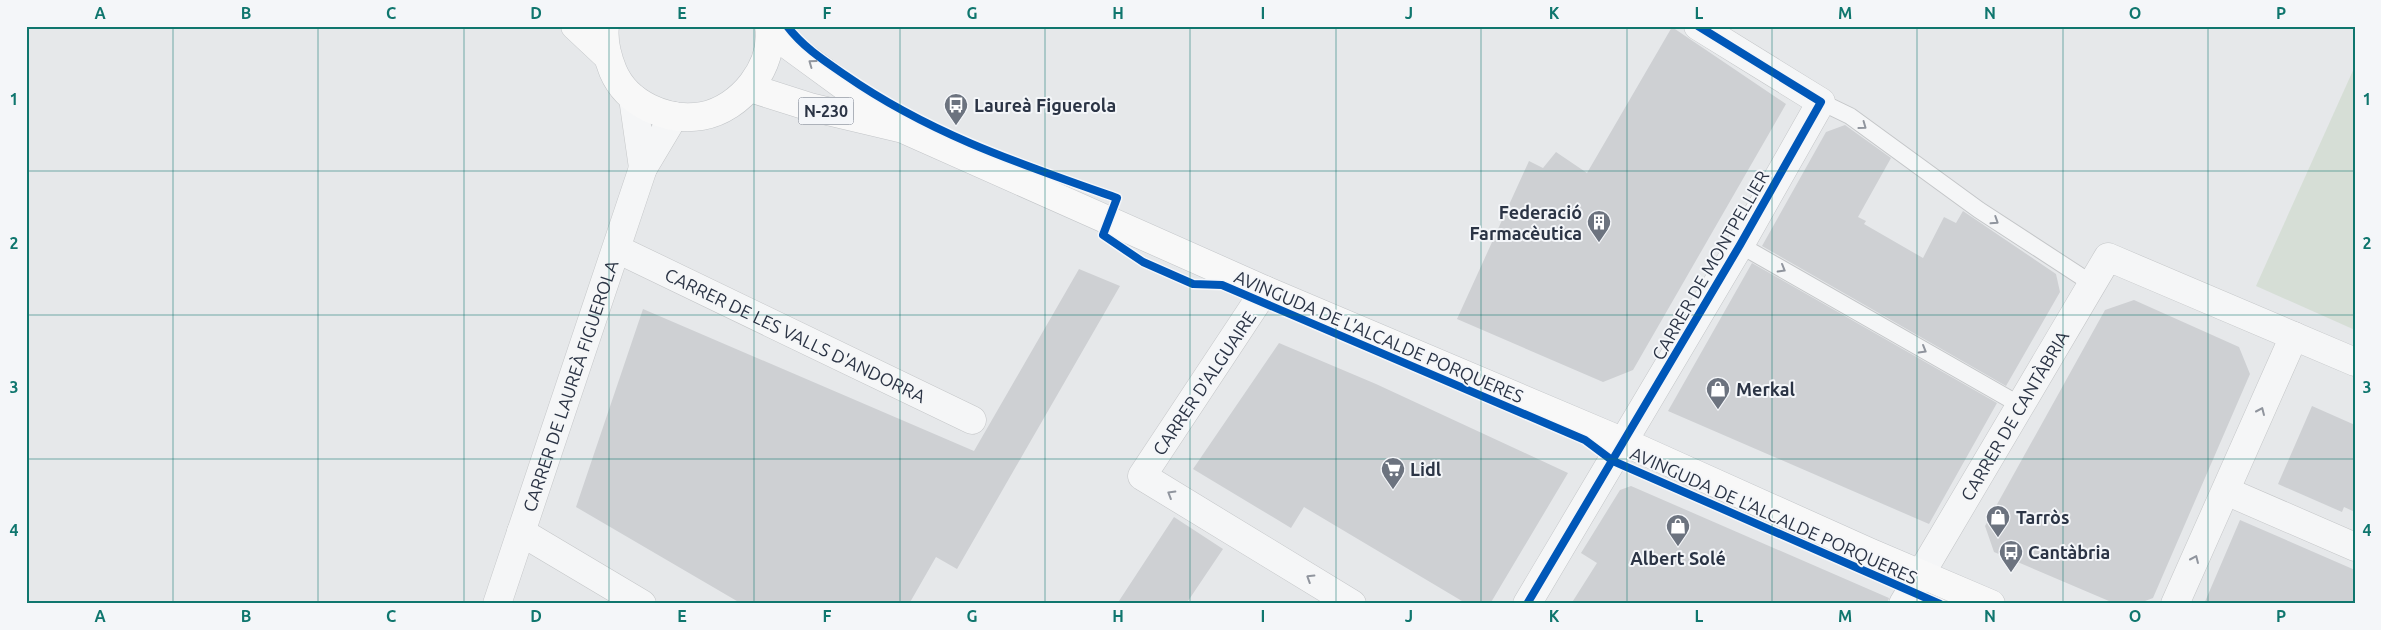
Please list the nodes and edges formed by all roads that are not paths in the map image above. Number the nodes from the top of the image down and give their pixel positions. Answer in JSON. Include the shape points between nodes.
{"nodes":[{"id":1,"x":575,"y":26,"type":"edge"},
{"id":2,"x":605,"y":26,"type":"edge"},
{"id":3,"x":1698,"y":26,"type":"edge"},
{"id":4,"x":769,"y":29,"type":"edge"},
{"id":5,"x":606,"y":56,"type":"junction"},
{"id":6,"x":750,"y":88,"type":"junction"},
{"id":7,"x":633,"y":98,"type":"junction"},
{"id":8,"x":1821,"y":102,"type":"junction"},
{"id":9,"x":674,"y":116,"type":"junction"},
{"id":10,"x":903,"y":129,"type":"junction"},
{"id":11,"x":644,"y":168,"type":"junction"},
{"id":12,"x":1740,"y":245,"type":"junction"},
{"id":13,"x":616,"y":249,"type":"junction"},
{"id":14,"x":2091,"y":283,"type":"junction"},
{"id":15,"x":1265,"y":290,"type":"junction"},
{"id":16,"x":2294,"y":336,"type":"junction"},
{"id":17,"x":2355,"y":362,"type":"edge"},
{"id":18,"x":2020,"y":406,"type":"junction"},
{"id":19,"x":972,"y":420,"type":"dead end"},
{"id":20,"x":1624,"y":442,"type":"junction"},
{"id":21,"x":2226,"y":491,"type":"junction"},
{"id":22,"x":521,"y":532,"type":"junction"},
{"id":23,"x":2355,"y":547,"type":"edge"},
{"id":24,"x":1920,"y":574,"type":"junction"},
{"id":25,"x":497,"y":604,"type":"edge"},
{"id":26,"x":642,"y":604,"type":"edge"},
{"id":27,"x":1352,"y":604,"type":"edge"},
{"id":28,"x":1527,"y":604,"type":"edge"},
{"id":29,"x":1903,"y":604,"type":"edge"},
{"id":30,"x":1991,"y":604,"type":"edge"},
{"id":31,"x":2175,"y":604,"type":"edge"}],
"edges":[{"from":1,"to":5,"type":"main road","number":"N-230"},
{"from":2,"to":5,"type":"main road","number":"N-230"},
{"from":3,"to":8,"type":"street"},
{"from":4,"to":6,"type":"main road","number":"N-230","via":[[768,52]]},
{"from":10,"to":4,"type":"main road","number":"N-230","one_way":true},
{"from":5,"to":7,"type":"main road","number":"N-230","via":[[616,79]]},
{"from":6,"to":9,"type":"main road","number":"N-230","via":[[728,106],[702,116]]},
{"from":6,"to":10,"type":"main road","number":"N-230","via":[[810,107]]},
{"from":7,"to":9,"type":"main road","number":"N-230","via":[[652,110]]},
{"from":7,"to":11,"type":"street","name":"CARRER DE LAUREÀ FIGUEROLA"},
{"from":8,"to":12,"type":"street","name":"CARRER DE MONTPELLIER"},
{"from":8,"to":14,"type":"lane","one_way":true,"via":[[1850,116],[1979,210]]},
{"from":9,"to":11,"type":"street","name":"CARRER DE LAUREÀ FIGUEROLA"},
{"from":10,"to":15,"type":"main road","name":"AVINGUDA DE L'ALCALDE PORQUERES","number":"N-230"},
{"from":11,"to":13,"type":"street","name":"CARRER DE LAUREÀ FIGUEROLA"},
{"from":12,"to":18,"type":"lane","one_way":true},
{"from":12,"to":20,"type":"street","name":"CARRER DE MONTPELLIER"},
{"from":13,"to":19,"type":"street","name":"CARRER DE LES VALLS D'ANDORRA"},
{"from":13,"to":22,"type":"street","name":"CARRER DE LAUREÀ FIGUEROLA"},
{"from":14,"to":16,"type":"street","name":"CARRER DE CANTÀBRIA","via":[[2108,257]]},
{"from":14,"to":18,"type":"street","name":"CARRER DE CANTÀBRIA"},
{"from":15,"to":20,"type":"main road","name":"AVINGUDA DE L'ALCALDE PORQUERES","number":"N-230"},
{"from":27,"to":15,"type":"street","name":"CARRER D'ALGUAIRE","one_way":true,"via":[[1142,476]]},
{"from":16,"to":17,"type":"street"},
{"from":21,"to":16,"type":"street","one_way":true},
{"from":18,"to":24,"type":"street","name":"CARRER DE CANTÀBRIA"},
{"from":20,"to":24,"type":"main road","name":"AVINGUDA DE L'ALCALDE PORQUERES","number":"N-230"},
{"from":20,"to":28,"type":"street","name":"CARRER DE MONTPELLIER"},
{"from":21,"to":23,"type":"street"},
{"from":31,"to":21,"type":"street","one_way":true},
{"from":22,"to":25,"type":"street","name":"CARRER DE LAUREÀ FIGUEROLA"},
{"from":22,"to":26,"type":"street"},
{"from":24,"to":29,"type":"street","name":"CARRER DE CANTÀBRIA"},
{"from":24,"to":30,"type":"main road","name":"AVINGUDA DE L'ALCALDE PORQUERES","number":"N-230"}]}
